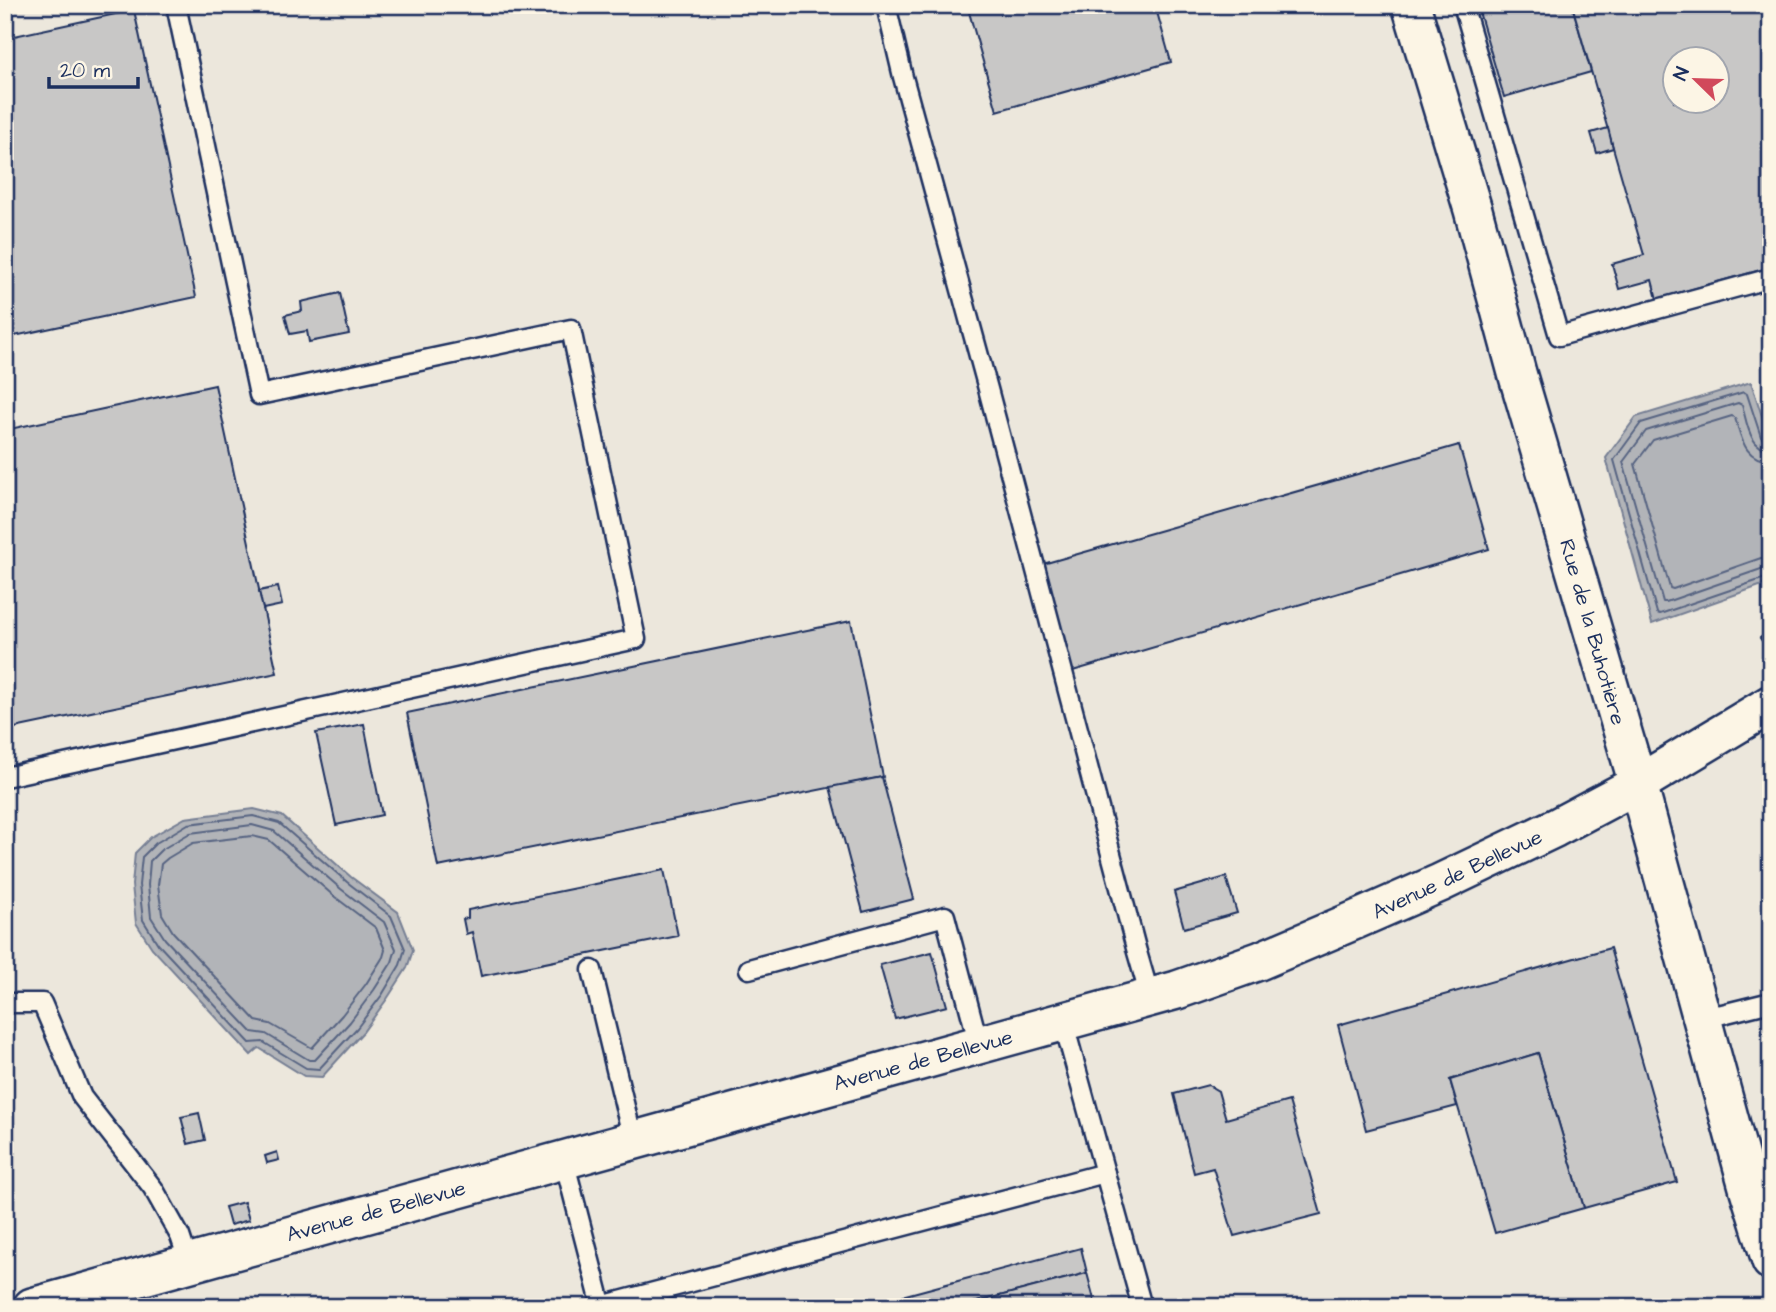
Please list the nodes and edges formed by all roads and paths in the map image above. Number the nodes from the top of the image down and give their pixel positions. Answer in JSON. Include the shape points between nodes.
{"nodes":[{"id":1,"x":176,"y":5,"type":"edge"},
{"id":2,"x":886,"y":5,"type":"edge"},
{"id":3,"x":1411,"y":5,"type":"edge"},
{"id":4,"x":1463,"y":5,"type":"edge"},
{"id":5,"x":1771,"y":278,"type":"edge"},
{"id":6,"x":1771,"y":704,"type":"edge"},
{"id":7,"x":5,"y":777,"type":"edge"},
{"id":8,"x":1638,"y":784,"type":"junction"},
{"id":9,"x":749,"y":969,"type":"dead end"},
{"id":10,"x":592,"y":970,"type":"dead end"},
{"id":11,"x":1150,"y":997,"type":"junction"},
{"id":12,"x":1771,"y":1002,"type":"edge"},
{"id":13,"x":5,"y":1003,"type":"edge"},
{"id":14,"x":1702,"y":1019,"type":"junction"},
{"id":15,"x":1063,"y":1021,"type":"junction"},
{"id":16,"x":979,"y":1045,"type":"junction"},
{"id":17,"x":633,"y":1140,"type":"junction"},
{"id":18,"x":564,"y":1160,"type":"junction"},
{"id":19,"x":1105,"y":1173,"type":"junction"},
{"id":20,"x":1771,"y":1261,"type":"edge"},
{"id":21,"x":189,"y":1263,"type":"junction"},
{"id":22,"x":601,"y":1306,"type":"edge"},
{"id":23,"x":32,"y":1307,"type":"edge"},
{"id":24,"x":1142,"y":1307,"type":"edge"}],
"edges":[{"from":1,"to":7,"type":"lane","via":[[259,395],[571,329],[636,639]]},
{"from":2,"to":11,"type":"lane"},
{"from":3,"to":8,"type":"street","name":"Rue de la Buhotière"},
{"from":4,"to":5,"type":"lane","via":[[1559,336]]},
{"from":6,"to":8,"type":"street","name":"Avenue de Bellevue"},
{"from":8,"to":11,"type":"street","name":"Avenue de Bellevue","via":[[1405,899],[1259,961]]},
{"from":8,"to":14,"type":"street","name":"Rue de la Buhotière"},
{"from":9,"to":16,"type":"lane","via":[[945,916]]},
{"from":10,"to":17,"type":"lane"},
{"from":11,"to":15,"type":"street","name":"Avenue de Bellevue"},
{"from":12,"to":14,"type":"lane"},
{"from":13,"to":21,"type":"lane","via":[[42,1003],[82,1097],[153,1188],[180,1236]]},
{"from":14,"to":20,"type":"street","name":"Rue de la Buhotière","via":[[1753,1185]]},
{"from":15,"to":16,"type":"street","name":"Avenue de Bellevue"},
{"from":15,"to":19,"type":"lane"},
{"from":16,"to":17,"type":"street","name":"Avenue de Bellevue"},
{"from":17,"to":18,"type":"street","name":"Avenue de Bellevue"},
{"from":18,"to":21,"type":"street","name":"Avenue de Bellevue"},
{"from":18,"to":22,"type":"lane"},
{"from":19,"to":22,"type":"lane"},
{"from":19,"to":24,"type":"lane"},
{"from":21,"to":23,"type":"street","name":"Avenue de Bellevue"}]}
